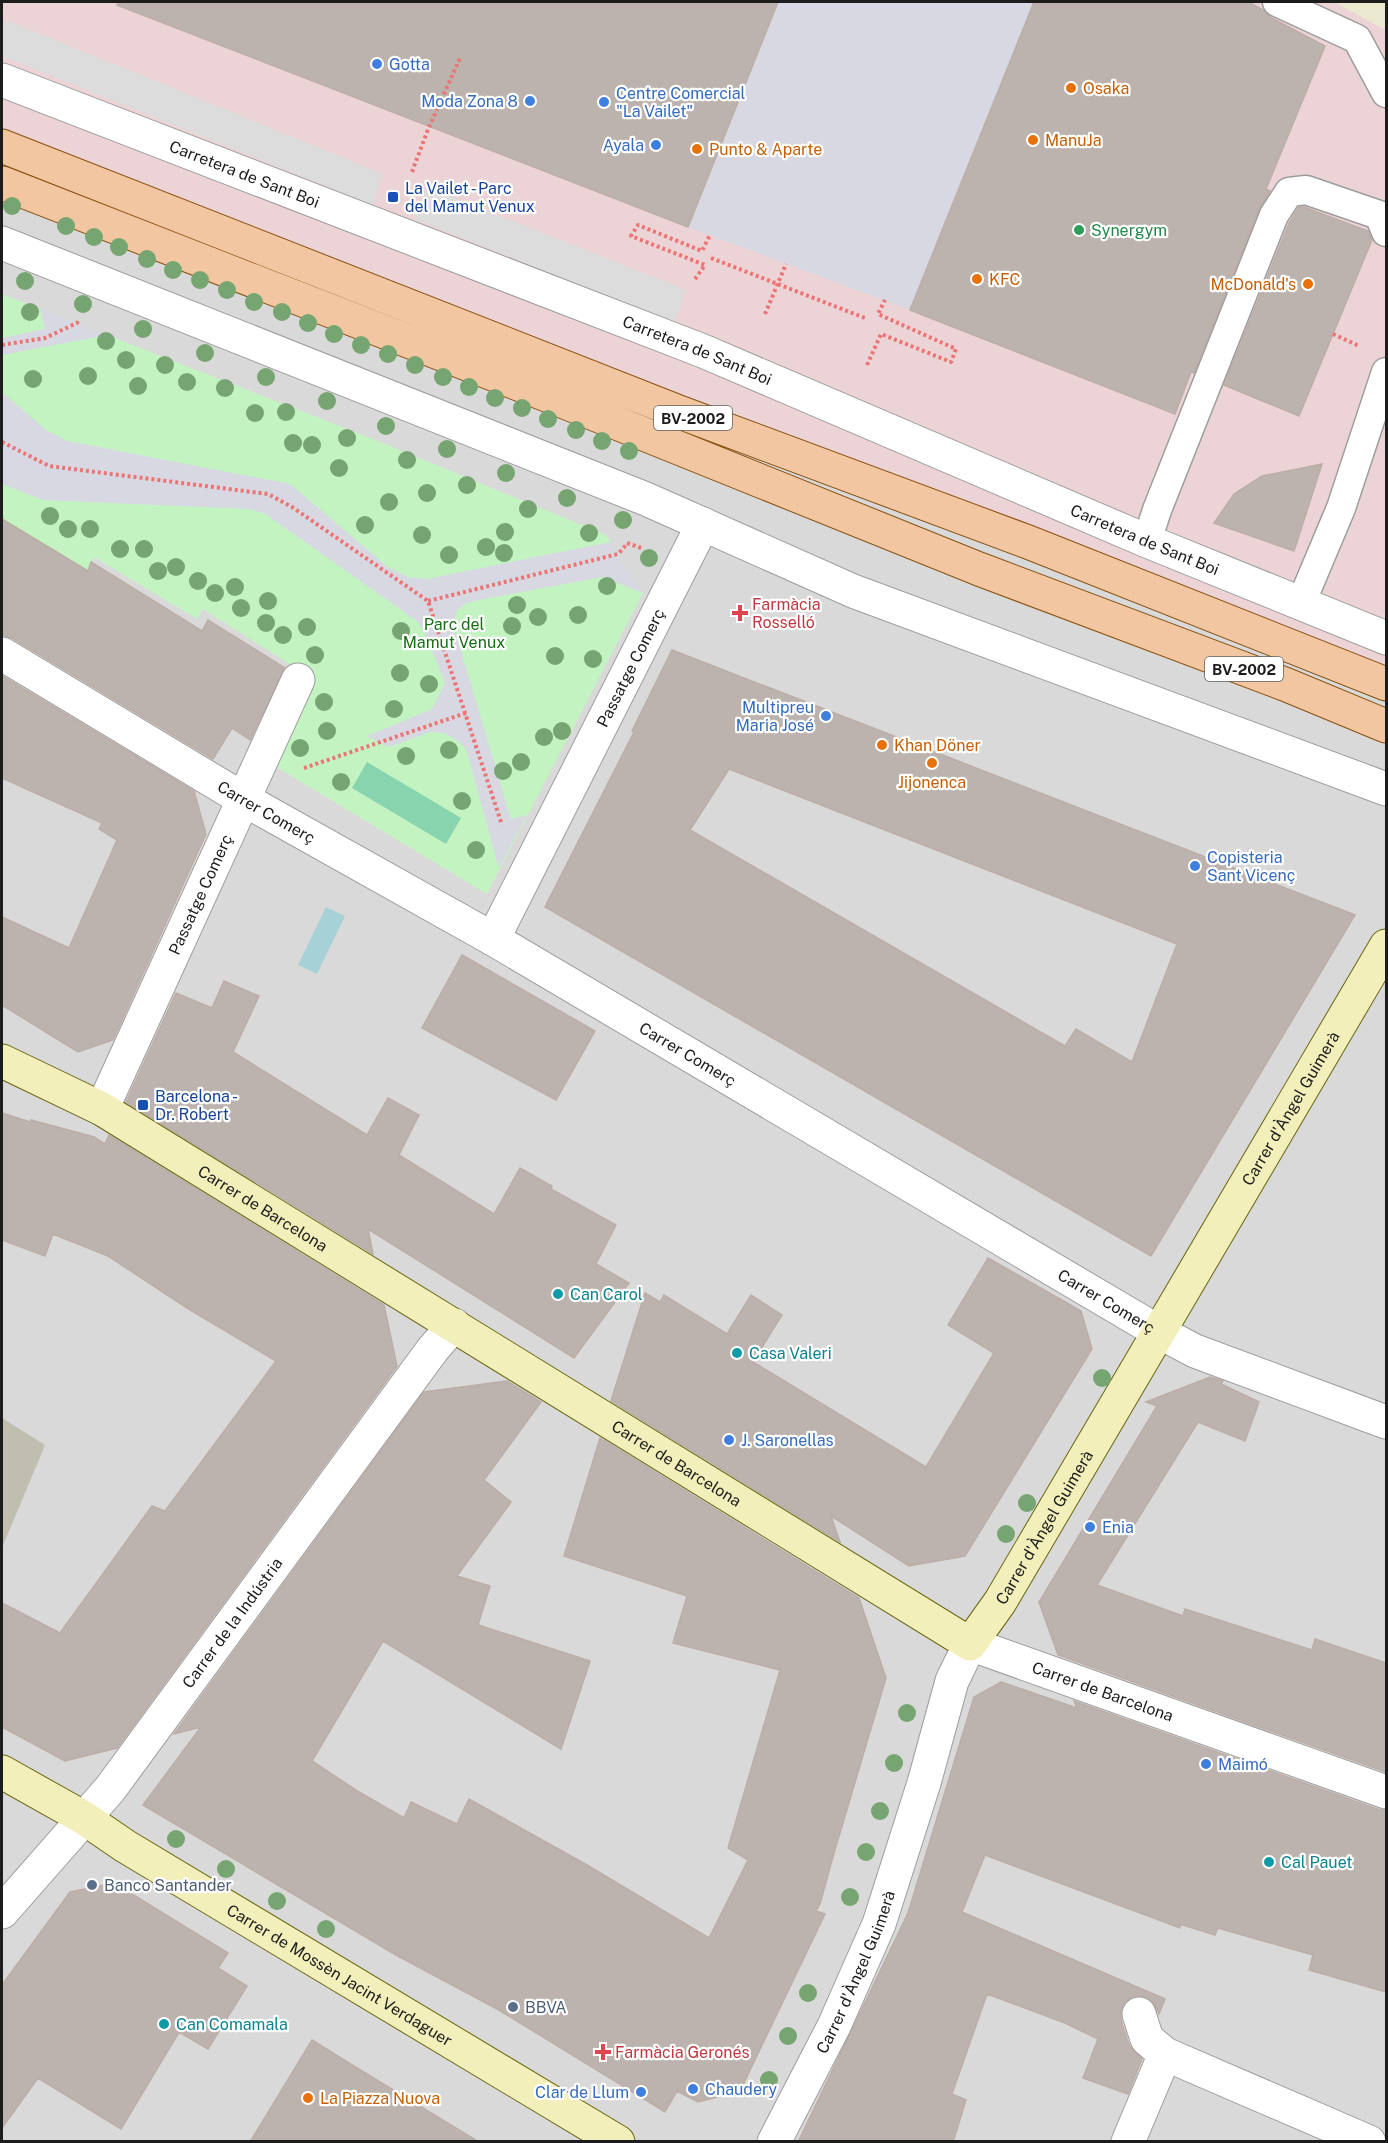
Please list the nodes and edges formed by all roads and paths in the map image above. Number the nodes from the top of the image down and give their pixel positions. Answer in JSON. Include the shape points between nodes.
{"nodes":[{"id":1,"x":1277,"y":2,"type":"edge"},
{"id":2,"x":461,"y":56,"type":"dead end"},
{"id":3,"x":2,"y":80,"type":"edge"},
{"id":4,"x":1386,"y":93,"type":"edge"},
{"id":5,"x":2,"y":146,"type":"edge"},
{"id":6,"x":412,"y":172,"type":"dead end"},
{"id":7,"x":2,"y":183,"type":"edge"},
{"id":8,"x":1386,"y":232,"type":"edge"},
{"id":9,"x":710,"y":235,"type":"dead end"},
{"id":10,"x":2,"y":243,"type":"edge"},
{"id":11,"x":711,"y":258,"type":"dead end"},
{"id":12,"x":786,"y":264,"type":"dead end"},
{"id":13,"x":695,"y":279,"type":"dead end"},
{"id":14,"x":778,"y":284,"type":"junction"},
{"id":15,"x":885,"y":300,"type":"dead end"},
{"id":16,"x":83,"y":312,"type":"dead end"},
{"id":17,"x":765,"y":314,"type":"dead end"},
{"id":18,"x":865,"y":318,"type":"dead end"},
{"id":19,"x":2,"y":345,"type":"edge"},
{"id":20,"x":867,"y":365,"type":"dead end"},
{"id":21,"x":1386,"y":372,"type":"edge"},
{"id":22,"x":2,"y":442,"type":"edge"},
{"id":23,"x":703,"y":524,"type":"junction"},
{"id":24,"x":1147,"y":541,"type":"junction"},
{"id":25,"x":627,"y":544,"type":"dead end"},
{"id":26,"x":428,"y":601,"type":"junction"},
{"id":27,"x":1301,"y":603,"type":"junction"},
{"id":28,"x":1386,"y":639,"type":"edge"},
{"id":29,"x":2,"y":654,"type":"edge"},
{"id":30,"x":298,"y":680,"type":"dead end"},
{"id":31,"x":1386,"y":684,"type":"edge"},
{"id":32,"x":466,"y":713,"type":"junction"},
{"id":33,"x":1386,"y":726,"type":"edge"},
{"id":34,"x":322,"y":763,"type":"dead end"},
{"id":35,"x":1386,"y":789,"type":"edge"},
{"id":36,"x":243,"y":799,"type":"junction"},
{"id":37,"x":520,"y":882,"type":"junction"},
{"id":38,"x":505,"y":946,"type":"junction"},
{"id":39,"x":1386,"y":946,"type":"edge"},
{"id":40,"x":2,"y":1061,"type":"edge"},
{"id":41,"x":102,"y":1109,"type":"junction"},
{"id":42,"x":454,"y":1325,"type":"junction"},
{"id":43,"x":1159,"y":1332,"type":"junction"},
{"id":44,"x":1386,"y":1422,"type":"edge"},
{"id":45,"x":970,"y":1644,"type":"junction"},
{"id":46,"x":2,"y":1772,"type":"edge"},
{"id":47,"x":1386,"y":1792,"type":"edge"},
{"id":48,"x":84,"y":1818,"type":"junction"},
{"id":49,"x":2,"y":1912,"type":"edge"},
{"id":50,"x":1139,"y":2014,"type":"dead end"},
{"id":51,"x":1165,"y":2054,"type":"junction"},
{"id":52,"x":618,"y":2142,"type":"edge"},
{"id":53,"x":774,"y":2142,"type":"edge"},
{"id":54,"x":1128,"y":2142,"type":"edge"},
{"id":55,"x":1369,"y":2142,"type":"edge"}],
"edges":[{"from":1,"to":4,"type":"lane","via":[[1357,39]]},
{"from":2,"to":6,"type":"path"},
{"from":3,"to":24,"type":"street","name":"Carretera de Sant Boi","via":[[703,351]]},
{"from":5,"to":31,"type":"main road","number":"BV-2002"},
{"from":7,"to":33,"type":"main road","number":"BV-2002"},
{"from":8,"to":24,"type":"lane","via":[[1379,215],[1306,190],[1289,192],[1274,215]]},
{"from":9,"to":13,"type":"path","via":[[702,251],[638,225],[631,236],[705,265]]},
{"from":10,"to":23,"type":"street"},
{"from":11,"to":14,"type":"path"},
{"from":12,"to":14,"type":"path"},
{"from":14,"to":17,"type":"path"},
{"from":14,"to":18,"type":"path"},
{"from":15,"to":20,"type":"path","via":[[878,314],[956,350],[951,362],[881,334]]},
{"from":16,"to":19,"type":"path","via":[[77,323],[45,338]]},
{"from":21,"to":27,"type":"lane","via":[[1341,508]]},
{"from":22,"to":26,"type":"path","via":[[50,466],[268,494]]},
{"from":23,"to":35,"type":"street","via":[[854,591]]},
{"from":23,"to":37,"type":"street","name":"Passatge Comerç"},
{"from":24,"to":27,"type":"street","name":"Carretera de Sant Boi"},
{"from":25,"to":26,"type":"path","via":[[618,554]]},
{"from":26,"to":32,"type":"path"},
{"from":27,"to":28,"type":"street","name":"Carretera de Sant Boi"},
{"from":29,"to":36,"type":"street","name":"Carrer Comerç"},
{"from":30,"to":36,"type":"street","name":"Passatge Comerç"},
{"from":32,"to":34,"type":"path"},
{"from":32,"to":37,"type":"path"},
{"from":36,"to":38,"type":"street","name":"Carrer Comerç"},
{"from":36,"to":41,"type":"street","name":"Passatge Comerç"},
{"from":37,"to":38,"type":"street","name":"Passatge Comerç"},
{"from":38,"to":43,"type":"street","name":"Carrer Comerç"},
{"from":39,"to":43,"type":"street","name":"Carrer d'Àngel Guimerà"},
{"from":40,"to":41,"type":"street","name":"Carrer de Barcelona"},
{"from":41,"to":42,"type":"street","name":"Carrer de Barcelona"},
{"from":42,"to":45,"type":"street","name":"Carrer de Barcelona"},
{"from":42,"to":48,"type":"street","name":"Carrer de la Indústria","via":[[110,1789]]},
{"from":43,"to":44,"type":"street","name":"Carrer Comerç","via":[[1195,1351]]},
{"from":43,"to":45,"type":"street","name":"Carrer d'Àngel Guimerà","via":[[1000,1602]]},
{"from":45,"to":47,"type":"street","name":"Carrer de Barcelona"},
{"from":45,"to":53,"type":"street","name":"Carrer d'Àngel Guimerà","via":[[952,1681],[879,1924],[834,2026]]},
{"from":46,"to":48,"type":"street","name":"Carrer de Mossèn Jacint Verdaguer"},
{"from":48,"to":49,"type":"street","name":"Carrer de la Indústria"},
{"from":48,"to":52,"type":"street","name":"Carrer de Mossèn Jacint Verdaguer"},
{"from":50,"to":51,"type":"street","via":[[1148,2039]]},
{"from":51,"to":54,"type":"street"},
{"from":51,"to":55,"type":"street"}]}
